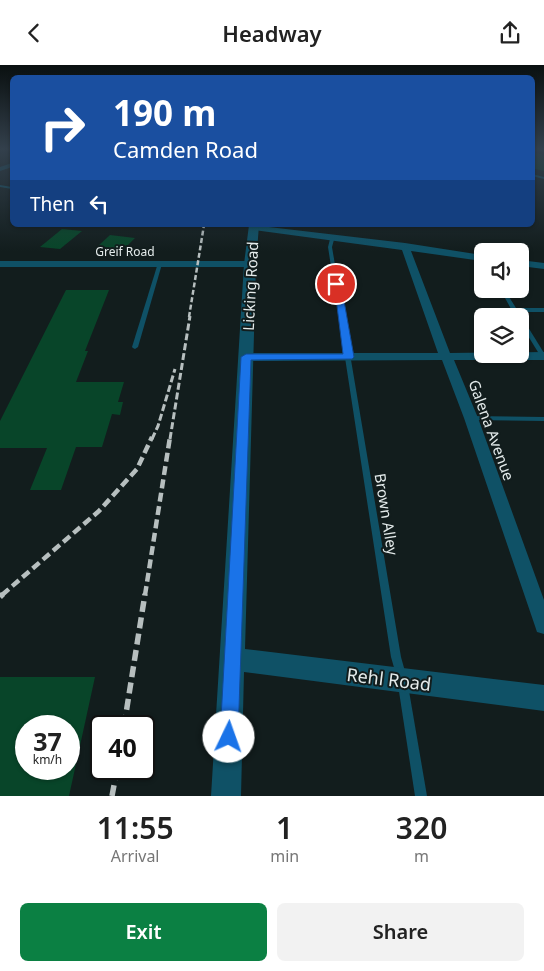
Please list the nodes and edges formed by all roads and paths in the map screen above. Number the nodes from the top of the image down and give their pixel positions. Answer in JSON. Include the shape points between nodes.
{"nodes":[{"id":1,"x":254,"y":227,"type":"edge"},
{"id":2,"x":262,"y":227,"type":"edge"},
{"id":3,"x":333,"y":236,"type":"junction"},
{"id":4,"x":405,"y":246,"type":"junction"},
{"id":5,"x":474,"y":256,"type":"edge"},
{"id":6,"x":0,"y":264,"type":"edge"},
{"id":7,"x":160,"y":264,"type":"junction"},
{"id":8,"x":250,"y":264,"type":"junction"},
{"id":9,"x":529,"y":264,"type":"edge"},
{"id":10,"x":544,"y":266,"type":"edge"},
{"id":11,"x":529,"y":310,"type":"edge"},
{"id":12,"x":544,"y":310,"type":"edge"},
{"id":13,"x":529,"y":334,"type":"edge"},
{"id":14,"x":135,"y":347,"type":"dead end"},
{"id":15,"x":246,"y":357,"type":"junction"},
{"id":16,"x":349,"y":357,"type":"junction"},
{"id":17,"x":446,"y":357,"type":"junction"},
{"id":18,"x":544,"y":357,"type":"edge"},
{"id":19,"x":471,"y":418,"type":"junction"},
{"id":20,"x":544,"y":419,"type":"edge"},
{"id":21,"x":544,"y":626,"type":"edge"},
{"id":22,"x":233,"y":659,"type":"junction"},
{"id":23,"x":402,"y":681,"type":"junction"},
{"id":24,"x":544,"y":698,"type":"edge"},
{"id":25,"x":226,"y":796,"type":"edge"},
{"id":26,"x":422,"y":796,"type":"edge"}],
"edges":[{"from":1,"to":8,"type":"street","name":"Licking Road"},
{"from":2,"to":3,"type":"street"},
{"from":3,"to":4,"type":"street"},
{"from":3,"to":16,"type":"lane","name":"Brown Alley","via":[[330,247]]},
{"from":4,"to":5,"type":"street"},
{"from":4,"to":17,"type":"street","name":"Galena Avenue"},
{"from":6,"to":7,"type":"street","name":"Greif Road"},
{"from":7,"to":8,"type":"street","name":"Greif Road"},
{"from":7,"to":14,"type":"lane"},
{"from":8,"to":15,"type":"street","name":"Licking Road"},
{"from":9,"to":10,"type":"street"},
{"from":11,"to":12,"type":"lane"},
{"from":13,"to":18,"type":"lane"},
{"from":15,"to":16,"type":"street"},
{"from":15,"to":22,"type":"street","name":"Licking Road"},
{"from":16,"to":17,"type":"street"},
{"from":16,"to":23,"type":"lane","name":"Brown Alley"},
{"from":17,"to":18,"type":"street"},
{"from":17,"to":19,"type":"street","name":"Galena Avenue"},
{"from":19,"to":20,"type":"lane"},
{"from":19,"to":21,"type":"street","name":"Galena Avenue"},
{"from":22,"to":23,"type":"street","name":"Rehl Road"},
{"from":22,"to":25,"type":"street","name":"Licking Road"},
{"from":23,"to":24,"type":"street","name":"Rehl Road"},
{"from":23,"to":26,"type":"lane","name":"Brown Alley"}]}
